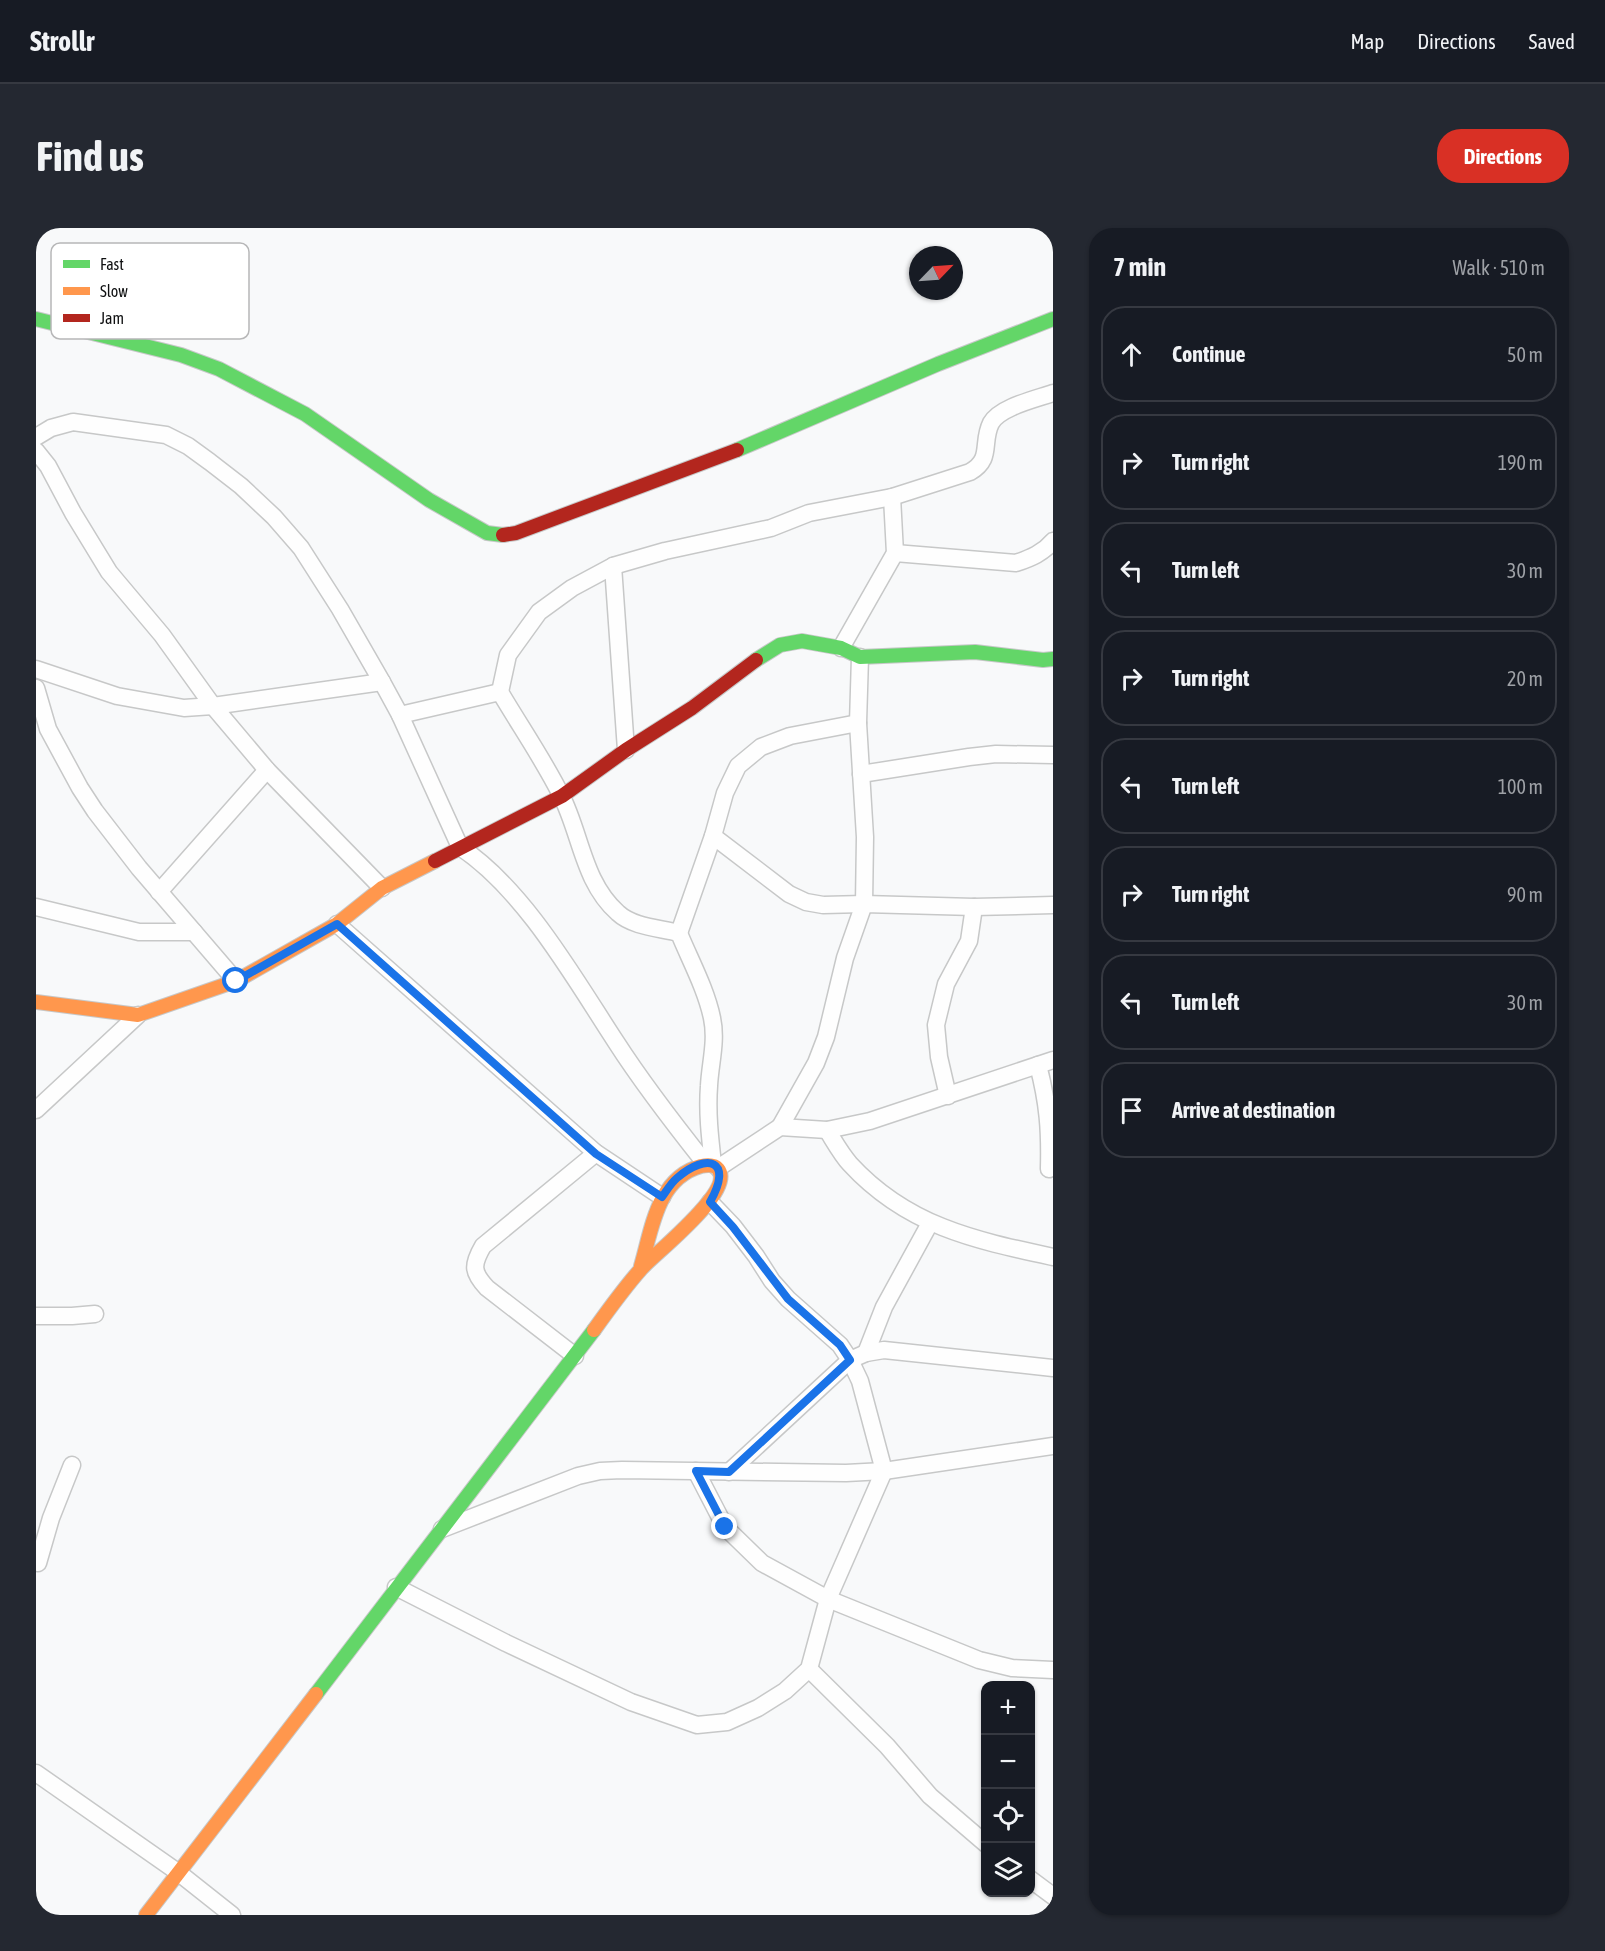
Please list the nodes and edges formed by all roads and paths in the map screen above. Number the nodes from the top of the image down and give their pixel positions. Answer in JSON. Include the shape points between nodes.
{"nodes":[{"id":1,"x":1053,"y":319,"type":"edge"},
{"id":2,"x":36,"y":320,"type":"edge"},
{"id":3,"x":51,"y":324,"type":"edge"},
{"id":4,"x":115,"y":339,"type":"edge"},
{"id":5,"x":1053,"y":393,"type":"edge"},
{"id":6,"x":36,"y":437,"type":"edge"},
{"id":7,"x":36,"y":451,"type":"edge"},
{"id":8,"x":892,"y":497,"type":"junction"},
{"id":9,"x":1053,"y":541,"type":"edge"},
{"id":10,"x":895,"y":553,"type":"junction"},
{"id":11,"x":613,"y":567,"type":"junction"},
{"id":12,"x":841,"y":648,"type":"junction"},
{"id":13,"x":860,"y":657,"type":"junction"},
{"id":14,"x":1053,"y":659,"type":"edge"},
{"id":15,"x":36,"y":669,"type":"edge"},
{"id":16,"x":382,"y":682,"type":"junction"},
{"id":17,"x":36,"y":688,"type":"edge"},
{"id":18,"x":500,"y":692,"type":"junction"},
{"id":19,"x":213,"y":706,"type":"junction"},
{"id":20,"x":400,"y":715,"type":"junction"},
{"id":21,"x":858,"y":723,"type":"junction"},
{"id":22,"x":42,"y":727,"type":"edge"},
{"id":23,"x":626,"y":750,"type":"junction"},
{"id":24,"x":1053,"y":755,"type":"edge"},
{"id":25,"x":267,"y":770,"type":"junction"},
{"id":26,"x":861,"y":774,"type":"junction"},
{"id":27,"x":562,"y":796,"type":"junction"},
{"id":28,"x":713,"y":836,"type":"junction"},
{"id":29,"x":460,"y":847,"type":"junction"},
{"id":30,"x":382,"y":888,"type":"junction"},
{"id":31,"x":159,"y":892,"type":"junction"},
{"id":32,"x":864,"y":904,"type":"junction"},
{"id":33,"x":1053,"y":905,"type":"edge"},
{"id":34,"x":36,"y":907,"type":"edge"},
{"id":35,"x":974,"y":908,"type":"junction"},
{"id":36,"x":337,"y":924,"type":"junction"},
{"id":37,"x":194,"y":932,"type":"junction"},
{"id":38,"x":679,"y":933,"type":"junction"},
{"id":39,"x":236,"y":981,"type":"junction"},
{"id":40,"x":36,"y":1002,"type":"edge"},
{"id":41,"x":138,"y":1015,"type":"junction"},
{"id":42,"x":1046,"y":1062,"type":"edge"},
{"id":43,"x":948,"y":1096,"type":"junction"},
{"id":44,"x":36,"y":1110,"type":"edge"},
{"id":45,"x":780,"y":1127,"type":"junction"},
{"id":46,"x":827,"y":1130,"type":"junction"},
{"id":47,"x":596,"y":1154,"type":"junction"},
{"id":48,"x":712,"y":1165,"type":"junction"},
{"id":49,"x":1049,"y":1169,"type":"dead end"},
{"id":50,"x":662,"y":1197,"type":"junction"},
{"id":51,"x":710,"y":1202,"type":"junction"},
{"id":52,"x":930,"y":1223,"type":"junction"},
{"id":53,"x":1053,"y":1257,"type":"edge"},
{"id":54,"x":641,"y":1266,"type":"junction"},
{"id":55,"x":95,"y":1314,"type":"dead end"},
{"id":56,"x":36,"y":1316,"type":"edge"},
{"id":57,"x":866,"y":1353,"type":"junction"},
{"id":58,"x":575,"y":1356,"type":"junction"},
{"id":59,"x":850,"y":1360,"type":"junction"},
{"id":60,"x":1053,"y":1368,"type":"edge"},
{"id":61,"x":1053,"y":1446,"type":"edge"},
{"id":62,"x":72,"y":1465,"type":"dead end"},
{"id":63,"x":696,"y":1471,"type":"junction"},
{"id":64,"x":884,"y":1471,"type":"junction"},
{"id":65,"x":729,"y":1472,"type":"junction"},
{"id":66,"x":440,"y":1530,"type":"junction"},
{"id":67,"x":37,"y":1565,"type":"edge"},
{"id":68,"x":396,"y":1587,"type":"junction"},
{"id":69,"x":828,"y":1599,"type":"junction"},
{"id":70,"x":809,"y":1669,"type":"junction"},
{"id":71,"x":1053,"y":1670,"type":"edge"},
{"id":72,"x":36,"y":1773,"type":"edge"},
{"id":73,"x":985,"y":1843,"type":"edge"},
{"id":74,"x":179,"y":1874,"type":"junction"},
{"id":75,"x":1035,"y":1883,"type":"edge"},
{"id":76,"x":1053,"y":1896,"type":"edge"},
{"id":77,"x":146,"y":1915,"type":"edge"},
{"id":78,"x":232,"y":1915,"type":"edge"}],
"edges":[{"from":1,"to":4,"type":"street","via":[[743,448],[502,535],[487,533],[429,500],[305,414],[219,369]]},
{"from":2,"to":3,"type":"street"},
{"from":5,"to":8,"type":"street","via":[[1011,408],[991,423],[980,466]]},
{"from":6,"to":16,"type":"street","via":[[74,422],[166,435],[188,446],[241,486],[302,548]]},
{"from":7,"to":19,"type":"street","via":[[109,572],[162,635]]},
{"from":8,"to":10,"type":"street"},
{"from":8,"to":11,"type":"street","via":[[809,513],[771,528],[665,551]]},
{"from":9,"to":10,"type":"street","via":[[1048,548],[1016,564]]},
{"from":10,"to":12,"type":"street"},
{"from":11,"to":18,"type":"street","via":[[572,588],[539,612],[507,655]]},
{"from":11,"to":23,"type":"street"},
{"from":12,"to":13,"type":"street"},
{"from":12,"to":23,"type":"street","via":[[802,641],[780,645]]},
{"from":13,"to":14,"type":"street","via":[[975,652]]},
{"from":13,"to":21,"type":"street"},
{"from":15,"to":19,"type":"street","via":[[117,696],[184,708]]},
{"from":16,"to":19,"type":"street"},
{"from":16,"to":20,"type":"street"},
{"from":17,"to":22,"type":"street"},
{"from":18,"to":20,"type":"street"},
{"from":18,"to":27,"type":"street"},
{"from":19,"to":25,"type":"street"},
{"from":20,"to":29,"type":"street"},
{"from":21,"to":26,"type":"street"},
{"from":21,"to":28,"type":"street","via":[[790,736],[761,747],[738,766],[724,793]]},
{"from":22,"to":31,"type":"street","via":[[95,811]]},
{"from":23,"to":27,"type":"street"},
{"from":24,"to":26,"type":"street","via":[[996,754]]},
{"from":25,"to":30,"type":"street"},
{"from":25,"to":31,"type":"street"},
{"from":26,"to":32,"type":"street"},
{"from":27,"to":29,"type":"street"},
{"from":27,"to":38,"type":"street","via":[[590,876],[606,902],[620,916]]},
{"from":28,"to":32,"type":"street","via":[[789,894],[806,902]]},
{"from":28,"to":38,"type":"street"},
{"from":29,"to":30,"type":"street"},
{"from":29,"to":48,"type":"street","via":[[494,874],[545,934],[631,1064]]},
{"from":30,"to":36,"type":"street"},
{"from":31,"to":37,"type":"street"},
{"from":32,"to":35,"type":"street"},
{"from":32,"to":45,"type":"street","via":[[816,1064]]},
{"from":33,"to":35,"type":"street"},
{"from":34,"to":37,"type":"street","via":[[139,932]]},
{"from":35,"to":43,"type":"street","via":[[969,941],[946,984],[936,1025]]},
{"from":36,"to":39,"type":"street"},
{"from":36,"to":47,"type":"street"},
{"from":37,"to":39,"type":"street"},
{"from":38,"to":48,"type":"street","via":[[712,1018],[714,1040],[708,1088]]},
{"from":39,"to":41,"type":"street"},
{"from":40,"to":41,"type":"street"},
{"from":41,"to":44,"type":"street"},
{"from":42,"to":43,"type":"street"},
{"from":42,"to":49,"type":"street"},
{"from":43,"to":46,"type":"street"},
{"from":45,"to":46,"type":"street"},
{"from":45,"to":48,"type":"street"},
{"from":46,"to":52,"type":"street","via":[[870,1184]]},
{"from":47,"to":50,"type":"street"},
{"from":47,"to":58,"type":"street","via":[[483,1246],[475,1260],[475,1269],[487,1288]]},
{"from":48,"to":50,"type":"street","via":[[679,1176]]},
{"from":48,"to":51,"type":"street","via":[[720,1181]]},
{"from":50,"to":54,"type":"street"},
{"from":51,"to":54,"type":"street"},
{"from":51,"to":59,"type":"street","via":[[788,1299],[840,1345]]},
{"from":52,"to":53,"type":"street"},
{"from":52,"to":57,"type":"street","via":[[884,1307]]},
{"from":54,"to":58,"type":"street"},
{"from":55,"to":56,"type":"street"},
{"from":57,"to":59,"type":"street"},
{"from":57,"to":60,"type":"street","via":[[901,1350]]},
{"from":58,"to":66,"type":"street"},
{"from":59,"to":64,"type":"street","via":[[860,1381]]},
{"from":59,"to":65,"type":"street"},
{"from":61,"to":64,"type":"street"},
{"from":62,"to":67,"type":"street"},
{"from":63,"to":65,"type":"street"},
{"from":63,"to":66,"type":"street","via":[[589,1473]]},
{"from":63,"to":69,"type":"street","via":[[725,1527],[741,1544],[762,1563]]},
{"from":64,"to":65,"type":"street"},
{"from":64,"to":69,"type":"street"},
{"from":66,"to":68,"type":"street"},
{"from":68,"to":70,"type":"street","via":[[631,1702],[697,1725],[727,1722],[758,1708]]},
{"from":68,"to":74,"type":"street"},
{"from":69,"to":70,"type":"street"},
{"from":69,"to":71,"type":"street","via":[[979,1660],[1012,1668]]},
{"from":70,"to":73,"type":"street","via":[[887,1746],[930,1796]]},
{"from":72,"to":74,"type":"street"},
{"from":74,"to":77,"type":"street"},
{"from":74,"to":78,"type":"street"},
{"from":75,"to":76,"type":"street"}]}
